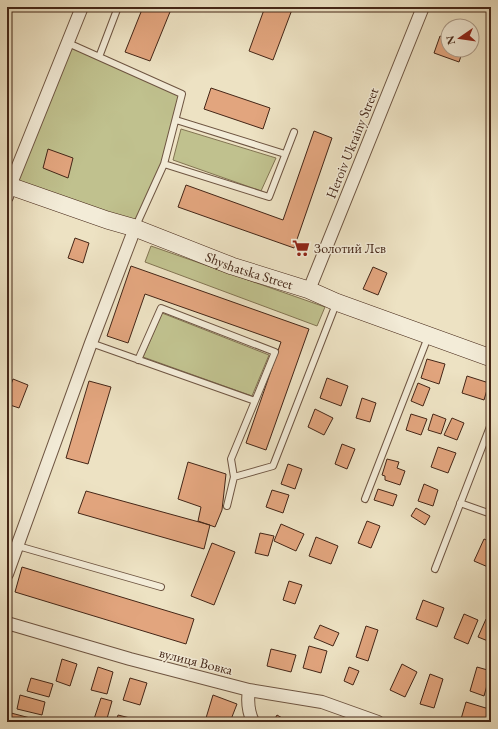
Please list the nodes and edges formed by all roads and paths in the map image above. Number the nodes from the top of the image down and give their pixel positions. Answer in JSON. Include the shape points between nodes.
{"nodes":[{"id":1,"x":82,"y":7,"type":"edge"},
{"id":2,"x":118,"y":7,"type":"edge"},
{"id":3,"x":424,"y":7,"type":"edge"},
{"id":4,"x":68,"y":43,"type":"junction"},
{"id":5,"x":99,"y":57,"type":"junction"},
{"id":6,"x":176,"y":120,"type":"junction"},
{"id":7,"x":294,"y":132,"type":"dead end"},
{"id":8,"x":285,"y":154,"type":"junction"},
{"id":9,"x":164,"y":164,"type":"junction"},
{"id":10,"x":8,"y":190,"type":"edge"},
{"id":11,"x":135,"y":228,"type":"junction"},
{"id":12,"x":309,"y":290,"type":"junction"},
{"id":13,"x":336,"y":302,"type":"junction"},
{"id":14,"x":429,"y":335,"type":"junction"},
{"id":15,"x":91,"y":344,"type":"junction"},
{"id":16,"x":491,"y":358,"type":"edge"},
{"id":17,"x":138,"y":360,"type":"junction"},
{"id":18,"x":255,"y":401,"type":"junction"},
{"id":19,"x":491,"y":424,"type":"edge"},
{"id":20,"x":234,"y":477,"type":"junction"},
{"id":21,"x":365,"y":500,"type":"dead end"},
{"id":22,"x":460,"y":503,"type":"junction"},
{"id":23,"x":227,"y":506,"type":"dead end"},
{"id":24,"x":491,"y":514,"type":"edge"},
{"id":25,"x":18,"y":546,"type":"junction"},
{"id":26,"x":435,"y":569,"type":"dead end"},
{"id":27,"x":7,"y":574,"type":"edge"},
{"id":28,"x":161,"y":587,"type":"dead end"},
{"id":29,"x":7,"y":623,"type":"edge"},
{"id":30,"x":249,"y":690,"type":"junction"},
{"id":31,"x":253,"y":722,"type":"edge"},
{"id":32,"x":378,"y":722,"type":"edge"}],
"edges":[{"from":1,"to":4,"type":"street"},
{"from":2,"to":5,"type":"lane"},
{"from":3,"to":12,"type":"street","name":"Heroiv Ukrainy Street"},
{"from":4,"to":5,"type":"lane"},
{"from":4,"to":10,"type":"street"},
{"from":5,"to":6,"type":"lane","via":[[182,94]]},
{"from":6,"to":8,"type":"lane"},
{"from":6,"to":9,"type":"lane"},
{"from":7,"to":8,"type":"lane"},
{"from":8,"to":9,"type":"lane","via":[[269,197]]},
{"from":9,"to":11,"type":"lane"},
{"from":10,"to":11,"type":"street","name":"Shyshatska Street"},
{"from":11,"to":12,"type":"street","name":"Shyshatska Street","via":[[232,266]]},
{"from":11,"to":15,"type":"street"},
{"from":12,"to":13,"type":"street","name":"Shyshatska Street"},
{"from":13,"to":14,"type":"street","name":"Shyshatska Street"},
{"from":13,"to":20,"type":"lane","via":[[273,466]]},
{"from":14,"to":16,"type":"street","name":"Shyshatska Street"},
{"from":14,"to":21,"type":"lane"},
{"from":15,"to":17,"type":"lane"},
{"from":15,"to":25,"type":"street"},
{"from":17,"to":18,"type":"lane"},
{"from":17,"to":18,"type":"lane","via":[[161,308],[275,352]]},
{"from":18,"to":20,"type":"lane","via":[[231,459]]},
{"from":19,"to":22,"type":"lane"},
{"from":20,"to":23,"type":"lane"},
{"from":22,"to":24,"type":"lane"},
{"from":22,"to":26,"type":"lane"},
{"from":25,"to":27,"type":"street"},
{"from":25,"to":28,"type":"lane"},
{"from":29,"to":30,"type":"street","name":"вулиця Вовка"},
{"from":30,"to":31,"type":"street","via":[[247,701]]},
{"from":30,"to":32,"type":"street","name":"вулиця Вовка","via":[[322,702]]}]}
